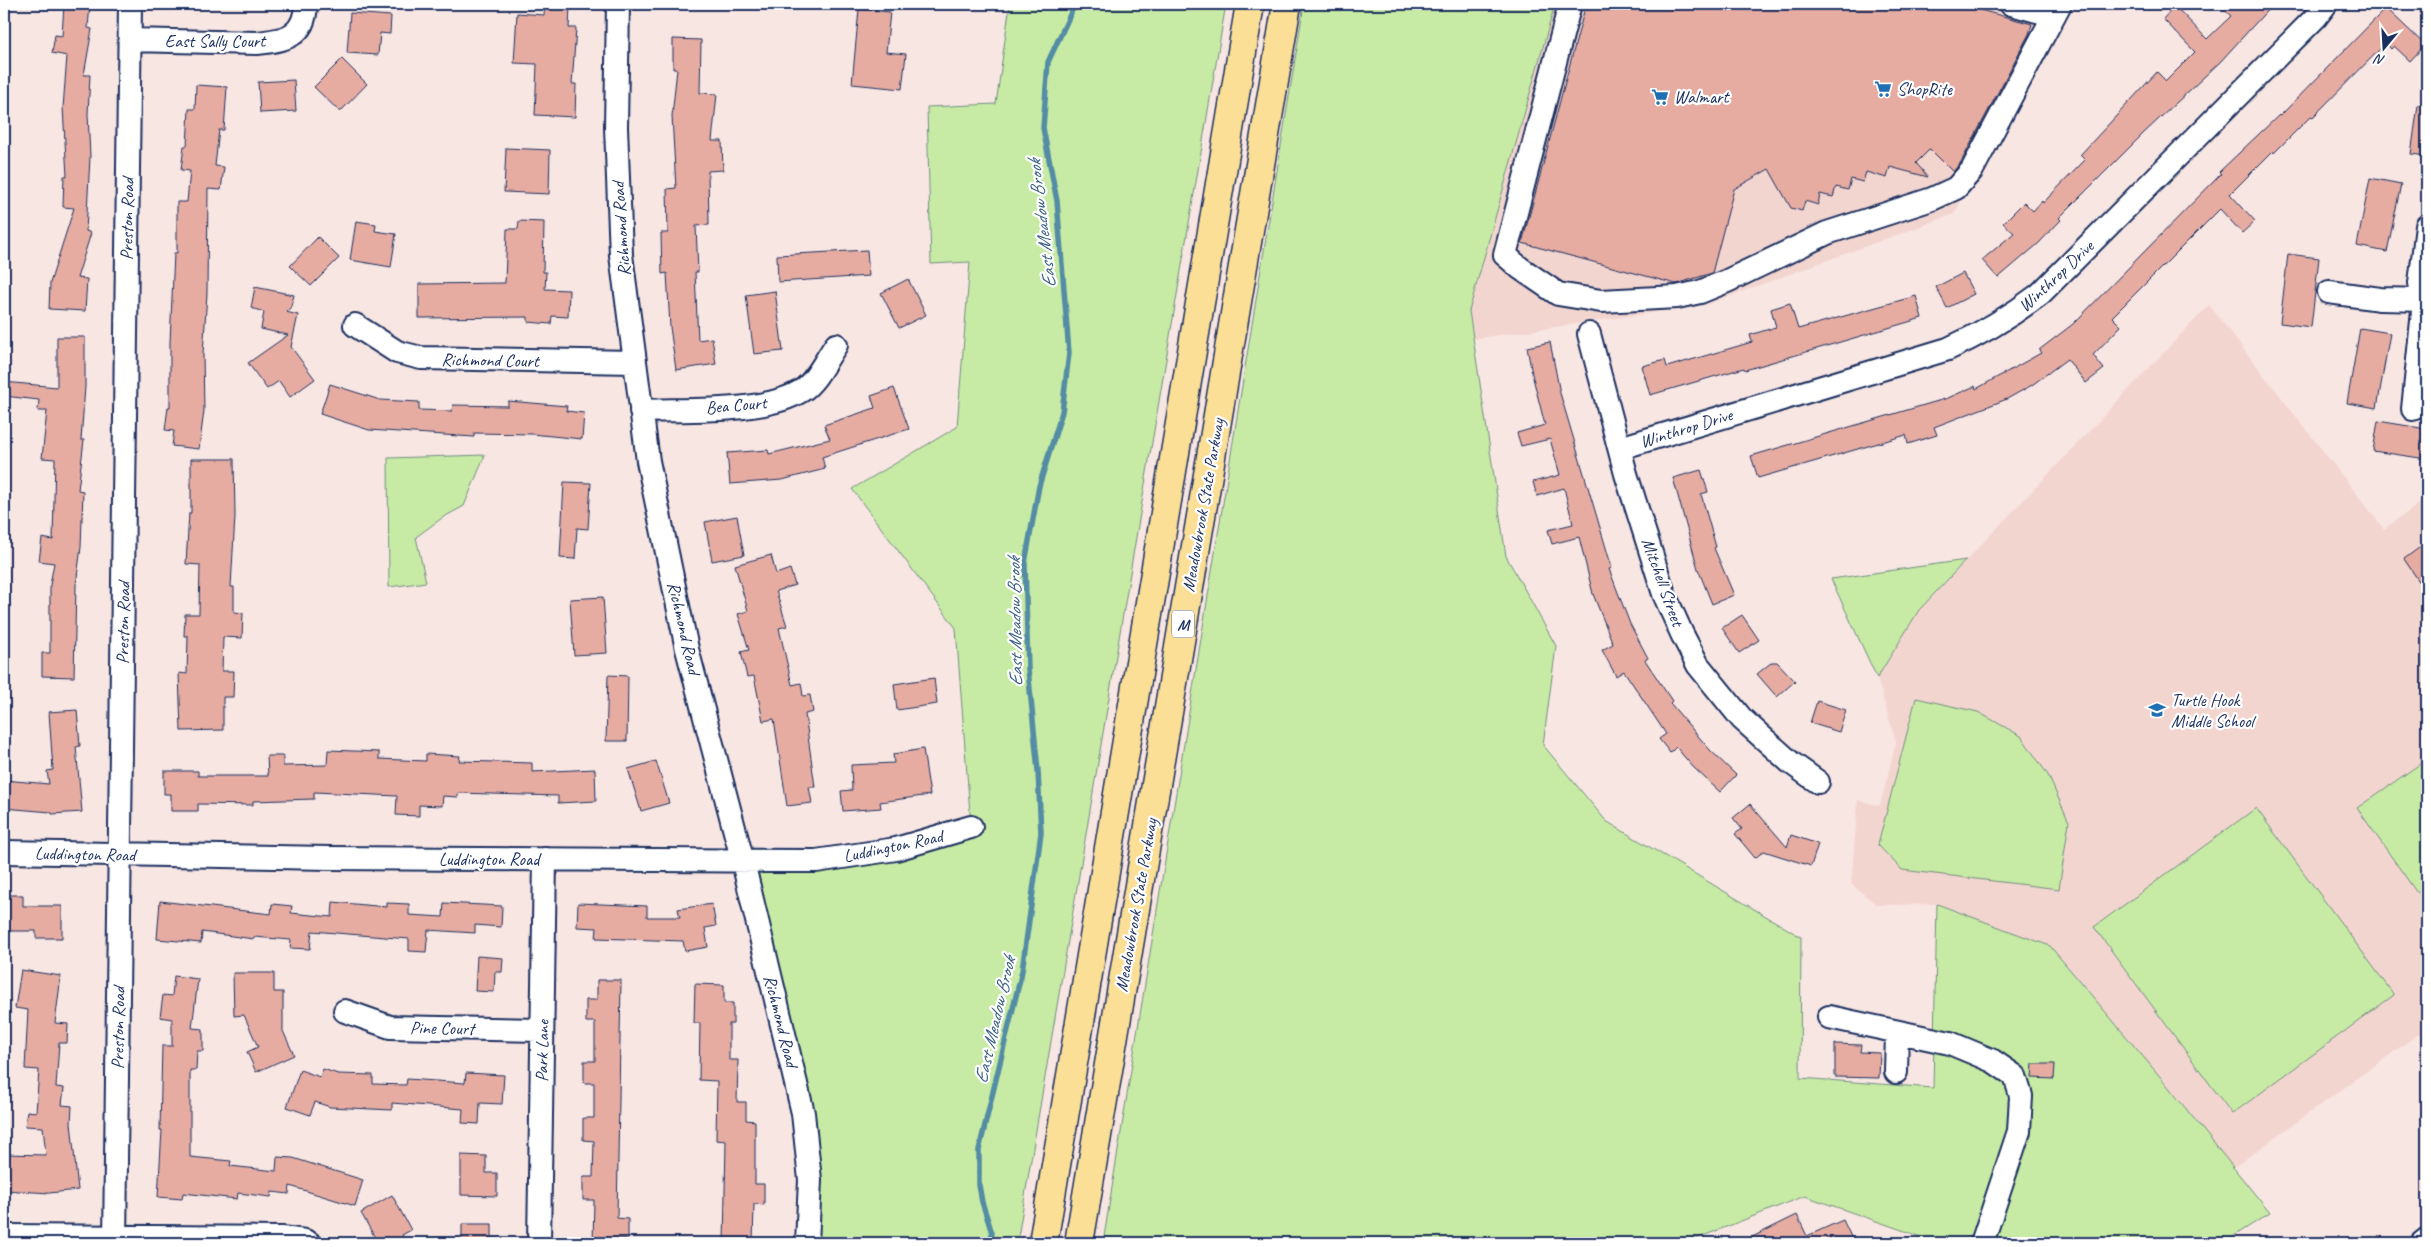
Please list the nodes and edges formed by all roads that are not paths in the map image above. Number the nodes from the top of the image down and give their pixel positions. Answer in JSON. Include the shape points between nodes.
{"nodes":[{"id":1,"x":130,"y":4,"type":"edge"},
{"id":2,"x":306,"y":4,"type":"edge"},
{"id":3,"x":618,"y":4,"type":"edge"},
{"id":4,"x":1250,"y":4,"type":"edge"},
{"id":5,"x":1287,"y":4,"type":"edge"},
{"id":6,"x":1570,"y":4,"type":"edge"},
{"id":7,"x":2011,"y":4,"type":"edge"},
{"id":8,"x":2326,"y":4,"type":"edge"},
{"id":9,"x":2056,"y":10,"type":"edge"},
{"id":10,"x":130,"y":40,"type":"junction"},
{"id":11,"x":2427,"y":226,"type":"edge"},
{"id":12,"x":2329,"y":292,"type":"dead end"},
{"id":13,"x":2425,"y":300,"type":"edge"},
{"id":14,"x":355,"y":325,"type":"dead end"},
{"id":15,"x":1589,"y":334,"type":"dead end"},
{"id":16,"x":836,"y":345,"type":"dead end"},
{"id":17,"x":634,"y":362,"type":"junction"},
{"id":18,"x":2413,"y":409,"type":"dead end"},
{"id":19,"x":641,"y":411,"type":"junction"},
{"id":20,"x":1620,"y":448,"type":"junction"},
{"id":21,"x":1818,"y":782,"type":"dead end"},
{"id":22,"x":971,"y":827,"type":"dead end"},
{"id":23,"x":4,"y":852,"type":"edge"},
{"id":24,"x":120,"y":854,"type":"junction"},
{"id":25,"x":545,"y":859,"type":"junction"},
{"id":26,"x":743,"y":862,"type":"junction"},
{"id":27,"x":345,"y":1011,"type":"dead end"},
{"id":28,"x":1829,"y":1017,"type":"dead end"},
{"id":29,"x":542,"y":1030,"type":"junction"},
{"id":30,"x":1897,"y":1032,"type":"junction"},
{"id":31,"x":1896,"y":1072,"type":"dead end"},
{"id":32,"x":4,"y":1236,"type":"edge"},
{"id":33,"x":2427,"y":1239,"type":"edge"},
{"id":34,"x":115,"y":1240,"type":"edge"},
{"id":35,"x":309,"y":1243,"type":"edge"},
{"id":36,"x":539,"y":1243,"type":"edge"},
{"id":37,"x":808,"y":1243,"type":"edge"},
{"id":38,"x":1043,"y":1243,"type":"edge"},
{"id":39,"x":1079,"y":1243,"type":"edge"},
{"id":40,"x":1982,"y":1243,"type":"edge"},
{"id":41,"x":2422,"y":1243,"type":"edge"}],
"edges":[{"from":1,"to":10,"type":"street","name":"Preston Road"},
{"from":2,"to":10,"type":"street","name":"East Sally Court","via":[[306,15],[296,33],[274,41]]},
{"from":3,"to":17,"type":"street","name":"Richmond Road","via":[[616,127],[621,255]]},
{"from":4,"to":38,"type":"highway","name":"Meadowbrook State Parkway","number":"M"},
{"from":5,"to":39,"type":"highway","name":"Meadowbrook State Parkway","number":"M"},
{"from":6,"to":9,"type":"street","via":[[1505,255],[1558,294],[1601,301],[1677,297],[1700,292],[1827,233],[1956,188],[1972,170]]},
{"from":7,"to":9,"type":"street"},
{"from":8,"to":20,"type":"street","name":"Winthrop Drive","via":[[2040,294],[2014,314],[1948,350]]},
{"from":10,"to":24,"type":"street","name":"Preston Road"},
{"from":11,"to":13,"type":"street","via":[[2420,283]]},
{"from":12,"to":13,"type":"street","via":[[2380,299]]},
{"from":13,"to":18,"type":"street"},
{"from":14,"to":17,"type":"street","name":"Richmond Court","via":[[397,352],[421,358]]},
{"from":15,"to":20,"type":"street","name":"Mitchell Street"},
{"from":16,"to":19,"type":"street","name":"Bea Court","via":[[801,391],[777,401],[754,406]]},
{"from":17,"to":19,"type":"street","name":"Richmond Road"},
{"from":19,"to":26,"type":"street","name":"Richmond Road","via":[[687,649]]},
{"from":20,"to":21,"type":"street","name":"Mitchell Street","via":[[1664,594],[1698,665],[1742,719],[1802,772]]},
{"from":22,"to":26,"type":"street","name":"Luddington Road","via":[[896,849],[825,860]]},
{"from":23,"to":24,"type":"street","name":"Luddington Road"},
{"from":24,"to":25,"type":"street","name":"Luddington Road"},
{"from":24,"to":34,"type":"street","name":"Preston Road"},
{"from":25,"to":26,"type":"street","name":"Luddington Road"},
{"from":25,"to":29,"type":"street","name":"Park Lane"},
{"from":26,"to":37,"type":"street","name":"Richmond Road","via":[[804,1113],[810,1180]]},
{"from":27,"to":29,"type":"street","name":"Pine Court","via":[[390,1027]]},
{"from":28,"to":30,"type":"street"},
{"from":29,"to":36,"type":"street","name":"Park Lane"},
{"from":30,"to":31,"type":"street"},
{"from":30,"to":40,"type":"street","via":[[1950,1044],[1993,1061],[2015,1076],[2021,1096],[2019,1131]]},
{"from":32,"to":34,"type":"street"},
{"from":33,"to":41,"type":"street"},
{"from":34,"to":35,"type":"street","via":[[282,1238]]}]}
